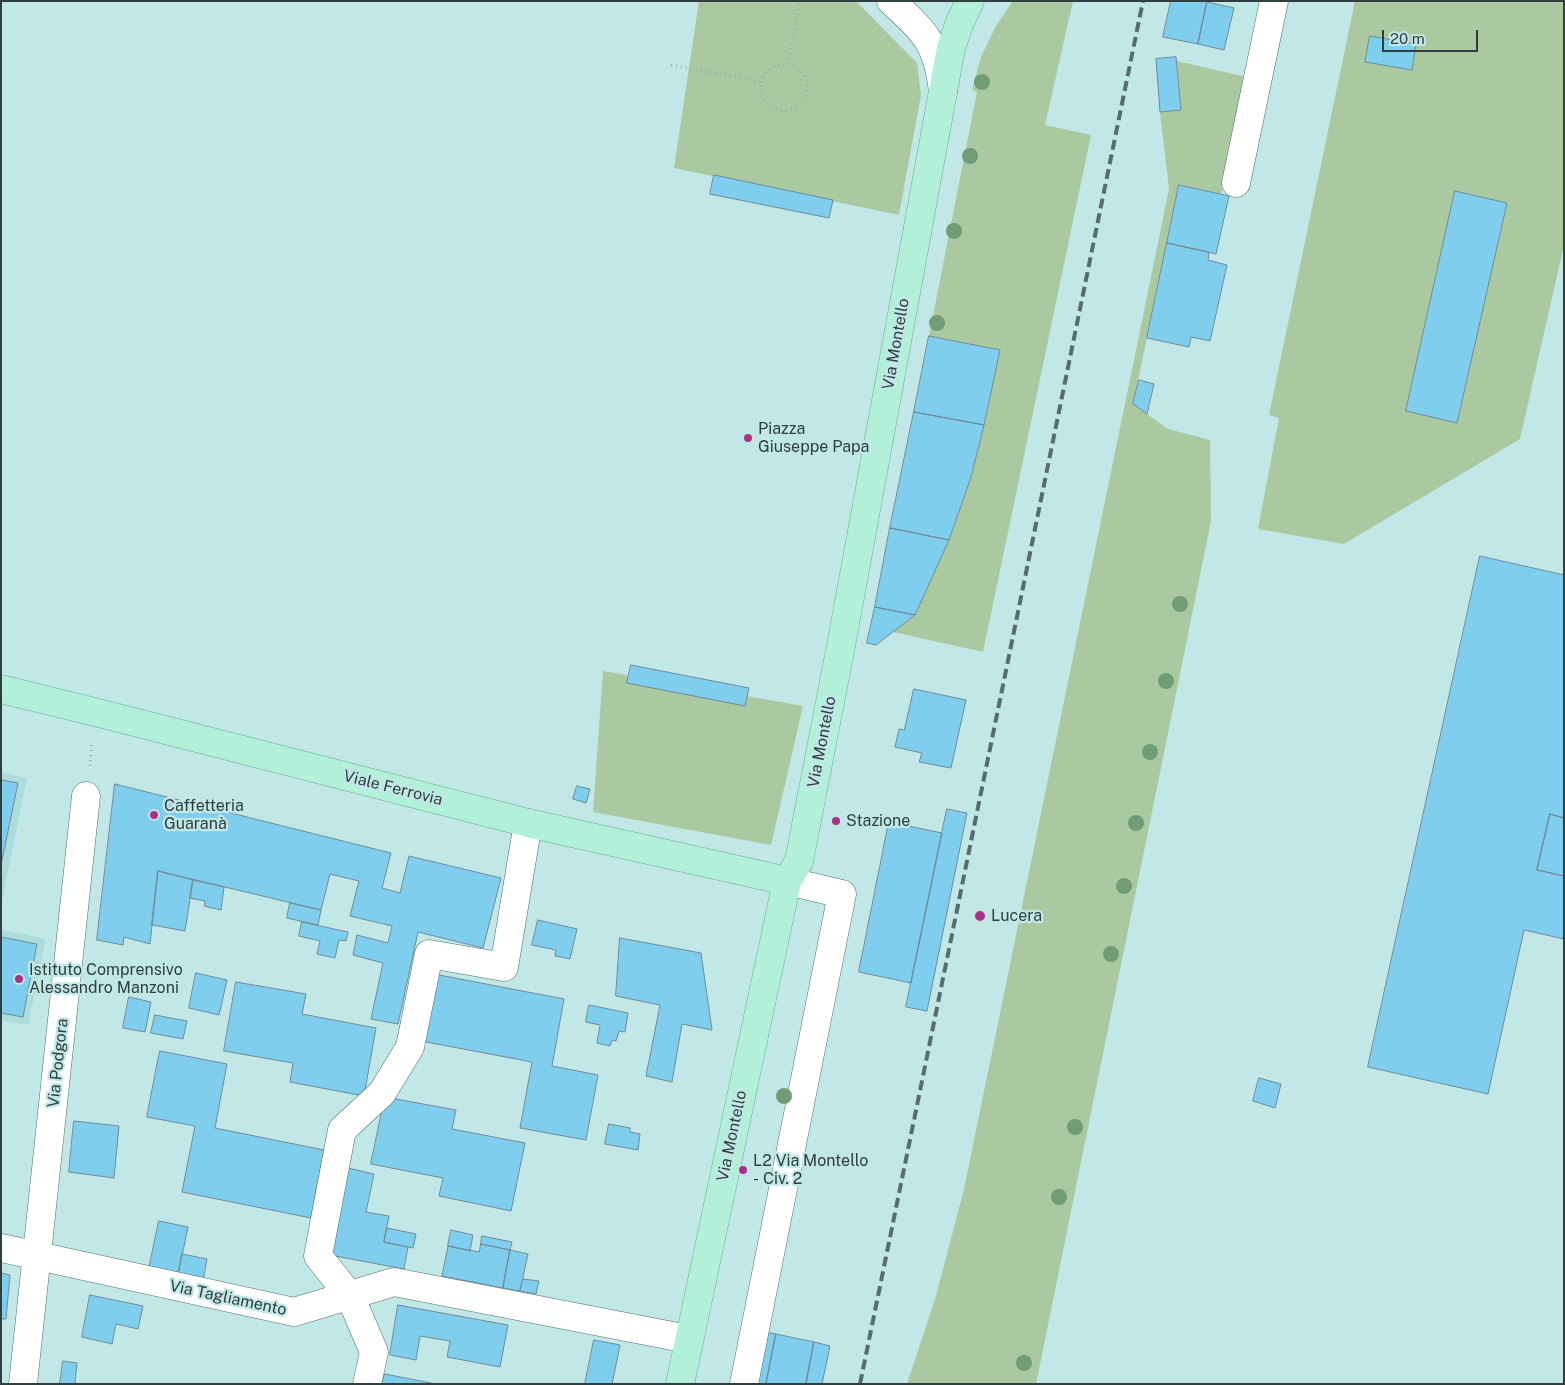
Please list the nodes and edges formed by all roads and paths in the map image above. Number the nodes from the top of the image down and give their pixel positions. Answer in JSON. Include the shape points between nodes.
{"nodes":[{"id":1,"x":800,"y":1,"type":"edge"},
{"id":2,"x":891,"y":1,"type":"edge"},
{"id":3,"x":970,"y":1,"type":"edge"},
{"id":4,"x":1274,"y":1,"type":"edge"},
{"id":5,"x":788,"y":64,"type":"junction"},
{"id":6,"x":671,"y":65,"type":"dead end"},
{"id":7,"x":761,"y":82,"type":"junction"},
{"id":8,"x":943,"y":96,"type":"junction"},
{"id":9,"x":1236,"y":183,"type":"dead end"},
{"id":10,"x":1,"y":689,"type":"edge"},
{"id":11,"x":96,"y":712,"type":"junction"},
{"id":12,"x":86,"y":796,"type":"joint"},
{"id":13,"x":528,"y":823,"type":"junction"},
{"id":14,"x":787,"y":882,"type":"junction"},
{"id":15,"x":1,"y":1248,"type":"edge"},
{"id":16,"x":37,"y":1256,"type":"junction"},
{"id":17,"x":350,"y":1296,"type":"junction"},
{"id":18,"x":688,"y":1339,"type":"junction"},
{"id":19,"x":24,"y":1384,"type":"edge"},
{"id":20,"x":367,"y":1384,"type":"edge"},
{"id":21,"x":680,"y":1384,"type":"edge"},
{"id":22,"x":744,"y":1384,"type":"edge"}],
"edges":[{"from":1,"to":5,"type":"path"},
{"from":2,"to":8,"type":"street","name":"Via Montello","via":[[929,40],[937,58]]},
{"from":3,"to":8,"type":"main road","name":"Via Montello","via":[[951,48]]},
{"from":4,"to":9,"type":"street"},
{"from":5,"to":7,"type":"path","via":[[774,66]]},
{"from":5,"to":7,"type":"path","via":[[801,72],[807,86],[806,94],[796,106],[782,110],[768,104]]},
{"from":6,"to":7,"type":"path"},
{"from":8,"to":14,"type":"main road","name":"Via Montello","via":[[799,861]]},
{"from":10,"to":11,"type":"main road","name":"Viale Ferrovia"},
{"from":11,"to":12,"type":"path"},
{"from":11,"to":13,"type":"main road","name":"Viale Ferrovia"},
{"from":12,"to":16,"type":"street","name":"Via Podgora"},
{"from":13,"to":14,"type":"main road","name":"Viale Ferrovia"},
{"from":13,"to":17,"type":"street","via":[[504,967],[429,954],[410,1047],[382,1093],[342,1130],[318,1256]]},
{"from":14,"to":18,"type":"main road","name":"Via Montello"},
{"from":14,"to":22,"type":"street","via":[[842,894]]},
{"from":15,"to":16,"type":"street","name":"Via Tagliamento"},
{"from":16,"to":17,"type":"street","name":"Via Tagliamento","via":[[294,1312]]},
{"from":16,"to":19,"type":"street","name":"Via Podgora"},
{"from":17,"to":18,"type":"street","name":"Via Tagliamento","via":[[394,1282]]},
{"from":17,"to":20,"type":"street","via":[[374,1352]]},
{"from":18,"to":21,"type":"main road","name":"Via Montello"}]}
